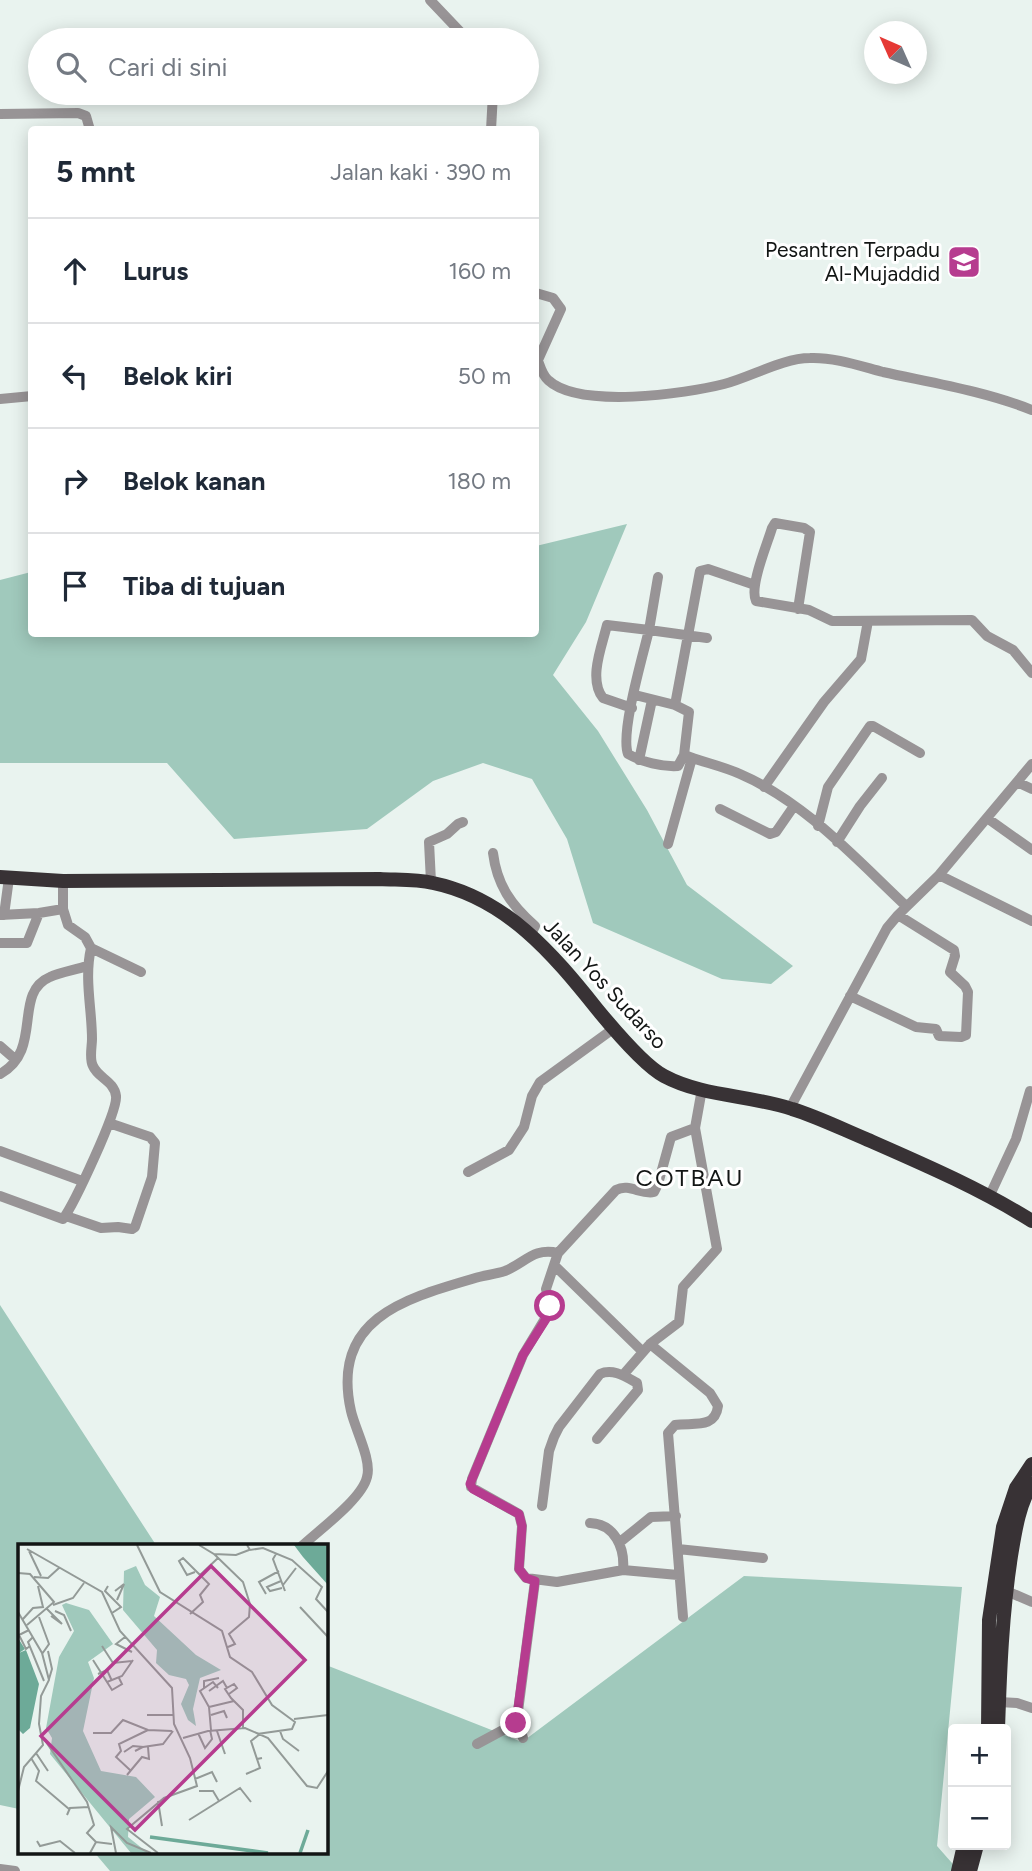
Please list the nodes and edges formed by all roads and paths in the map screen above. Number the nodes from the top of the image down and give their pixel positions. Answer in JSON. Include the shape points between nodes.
{"nodes":[{"id":1,"x":430,"y":0,"type":"edge"},
{"id":2,"x":457,"y":28,"type":"edge"},
{"id":3,"x":492,"y":105,"type":"edge"},
{"id":4,"x":0,"y":114,"type":"edge"},
{"id":5,"x":89,"y":126,"type":"edge"},
{"id":6,"x":491,"y":126,"type":"edge"},
{"id":7,"x":539,"y":294,"type":"edge"},
{"id":8,"x":539,"y":354,"type":"edge"},
{"id":9,"x":539,"y":362,"type":"edge"},
{"id":10,"x":28,"y":396,"type":"edge"},
{"id":11,"x":0,"y":399,"type":"edge"},
{"id":12,"x":1032,"y":410,"type":"edge"},
{"id":13,"x":658,"y":577,"type":"dead end"},
{"id":14,"x":755,"y":585,"type":"junction"},
{"id":15,"x":798,"y":608,"type":"junction"},
{"id":16,"x":868,"y":621,"type":"junction"},
{"id":17,"x":649,"y":630,"type":"junction"},
{"id":18,"x":687,"y":636,"type":"junction"},
{"id":19,"x":706,"y":638,"type":"dead end"},
{"id":20,"x":1032,"y":673,"type":"edge"},
{"id":21,"x":635,"y":695,"type":"junction"},
{"id":22,"x":652,"y":699,"type":"junction"},
{"id":23,"x":675,"y":705,"type":"junction"},
{"id":24,"x":632,"y":708,"type":"junction"},
{"id":25,"x":920,"y":753,"type":"dead end"},
{"id":26,"x":688,"y":756,"type":"junction"},
{"id":27,"x":639,"y":760,"type":"junction"},
{"id":28,"x":1032,"y":764,"type":"edge"},
{"id":29,"x":882,"y":778,"type":"dead end"},
{"id":30,"x":1017,"y":782,"type":"junction"},
{"id":31,"x":764,"y":787,"type":"junction"},
{"id":32,"x":1032,"y":789,"type":"edge"},
{"id":33,"x":794,"y":806,"type":"junction"},
{"id":34,"x":720,"y":808,"type":"dead end"},
{"id":35,"x":988,"y":818,"type":"junction"},
{"id":36,"x":463,"y":822,"type":"dead end"},
{"id":37,"x":818,"y":826,"type":"junction"},
{"id":38,"x":836,"y":842,"type":"junction"},
{"id":39,"x":668,"y":844,"type":"dead end"},
{"id":40,"x":1032,"y":850,"type":"edge"},
{"id":41,"x":493,"y":853,"type":"dead end"},
{"id":42,"x":939,"y":875,"type":"junction"},
{"id":43,"x":5,"y":878,"type":"edge"},
{"id":44,"x":63,"y":881,"type":"junction"},
{"id":45,"x":431,"y":882,"type":"junction"},
{"id":46,"x":906,"y":906,"type":"junction"},
{"id":47,"x":63,"y":909,"type":"junction"},
{"id":48,"x":39,"y":914,"type":"junction"},
{"id":49,"x":2,"y":915,"type":"edge"},
{"id":50,"x":898,"y":915,"type":"junction"},
{"id":51,"x":1032,"y":921,"type":"edge"},
{"id":52,"x":531,"y":934,"type":"junction"},
{"id":53,"x":0,"y":943,"type":"edge"},
{"id":54,"x":91,"y":948,"type":"junction"},
{"id":55,"x":87,"y":966,"type":"junction"},
{"id":56,"x":141,"y":971,"type":"dead end"},
{"id":57,"x":850,"y":996,"type":"junction"},
{"id":58,"x":613,"y":1029,"type":"junction"},
{"id":59,"x":0,"y":1046,"type":"edge"},
{"id":60,"x":16,"y":1060,"type":"junction"},
{"id":61,"x":0,"y":1074,"type":"edge"},
{"id":62,"x":702,"y":1089,"type":"junction"},
{"id":63,"x":1030,"y":1091,"type":"dead end"},
{"id":64,"x":790,"y":1108,"type":"junction"},
{"id":65,"x":109,"y":1124,"type":"junction"},
{"id":66,"x":695,"y":1128,"type":"junction"},
{"id":67,"x":0,"y":1151,"type":"edge"},
{"id":68,"x":468,"y":1172,"type":"dead end"},
{"id":69,"x":82,"y":1181,"type":"junction"},
{"id":70,"x":990,"y":1195,"type":"junction"},
{"id":71,"x":0,"y":1196,"type":"edge"},
{"id":72,"x":66,"y":1216,"type":"junction"},
{"id":73,"x":1032,"y":1221,"type":"edge"},
{"id":74,"x":558,"y":1253,"type":"junction"},
{"id":75,"x":555,"y":1266,"type":"junction"},
{"id":76,"x":646,"y":1348,"type":"junction"},
{"id":77,"x":623,"y":1375,"type":"junction"},
{"id":78,"x":597,"y":1439,"type":"dead end"},
{"id":79,"x":1032,"y":1464,"type":"edge"},
{"id":80,"x":1032,"y":1484,"type":"edge"},
{"id":81,"x":542,"y":1506,"type":"dead end"},
{"id":82,"x":676,"y":1516,"type":"junction"},
{"id":83,"x":590,"y":1523,"type":"dead end"},
{"id":84,"x":620,"y":1542,"type":"junction"},
{"id":85,"x":303,"y":1544,"type":"edge"},
{"id":86,"x":678,"y":1549,"type":"junction"},
{"id":87,"x":763,"y":1558,"type":"dead end"},
{"id":88,"x":623,"y":1570,"type":"junction"},
{"id":89,"x":678,"y":1575,"type":"junction"},
{"id":90,"x":535,"y":1581,"type":"junction"},
{"id":91,"x":1000,"y":1589,"type":"junction"},
{"id":92,"x":1032,"y":1602,"type":"edge"},
{"id":93,"x":683,"y":1617,"type":"dead end"},
{"id":94,"x":999,"y":1702,"type":"junction"},
{"id":95,"x":1032,"y":1708,"type":"edge"},
{"id":96,"x":516,"y":1723,"type":"junction"},
{"id":97,"x":988,"y":1724,"type":"edge"},
{"id":98,"x":999,"y":1724,"type":"edge"},
{"id":99,"x":523,"y":1738,"type":"dead end"},
{"id":100,"x":477,"y":1744,"type":"dead end"},
{"id":101,"x":963,"y":1850,"type":"edge"},
{"id":102,"x":976,"y":1850,"type":"edge"},
{"id":103,"x":0,"y":1869,"type":"edge"},
{"id":104,"x":15,"y":1871,"type":"edge"},
{"id":105,"x":958,"y":1871,"type":"edge"},
{"id":106,"x":971,"y":1871,"type":"edge"}],
"edges":[{"from":1,"to":2,"type":"street"},
{"from":3,"to":6,"type":"street"},
{"from":4,"to":5,"type":"street","via":[[78,113],[86,116]]},
{"from":7,"to":8,"type":"street","via":[[553,298],[561,309]]},
{"from":9,"to":12,"type":"street","via":[[546,378],[556,385],[635,397],[706,387],[797,360],[823,358]]},
{"from":10,"to":11,"type":"street"},
{"from":13,"to":17,"type":"street"},
{"from":14,"to":15,"type":"street","via":[[756,601]]},
{"from":14,"to":15,"type":"street","via":[[773,525],[808,530]]},
{"from":14,"to":18,"type":"street","via":[[703,569]]},
{"from":15,"to":16,"type":"street","via":[[832,621]]},
{"from":16,"to":20,"type":"street","via":[[972,620],[987,636],[1013,650]]},
{"from":16,"to":31,"type":"street","via":[[861,659],[824,702]]},
{"from":17,"to":18,"type":"street"},
{"from":17,"to":21,"type":"street"},
{"from":17,"to":24,"type":"street","via":[[607,625],[596,684],[603,698]]},
{"from":18,"to":19,"type":"street"},
{"from":18,"to":23,"type":"street"},
{"from":21,"to":22,"type":"street"},
{"from":21,"to":24,"type":"street"},
{"from":22,"to":23,"type":"street"},
{"from":22,"to":27,"type":"street"},
{"from":23,"to":26,"type":"street","via":[[689,712]]},
{"from":24,"to":27,"type":"street","via":[[626,751]]},
{"from":25,"to":37,"type":"street","via":[[870,726],[828,787]]},
{"from":26,"to":27,"type":"street","via":[[676,767]]},
{"from":26,"to":31,"type":"street"},
{"from":26,"to":39,"type":"street"},
{"from":28,"to":30,"type":"street"},
{"from":29,"to":38,"type":"street"},
{"from":30,"to":32,"type":"street"},
{"from":30,"to":35,"type":"street"},
{"from":31,"to":33,"type":"street"},
{"from":33,"to":34,"type":"street","via":[[770,834]]},
{"from":33,"to":37,"type":"street"},
{"from":35,"to":40,"type":"street"},
{"from":35,"to":42,"type":"street"},
{"from":36,"to":45,"type":"street","via":[[429,842]]},
{"from":37,"to":38,"type":"street"},
{"from":38,"to":46,"type":"street"},
{"from":41,"to":52,"type":"street","via":[[501,887],[535,926]]},
{"from":42,"to":46,"type":"street"},
{"from":42,"to":51,"type":"street"},
{"from":43,"to":44,"type":"highway","name":"Jalan Yos Sudarso"},
{"from":43,"to":49,"type":"street"},
{"from":44,"to":45,"type":"highway","name":"Jalan Yos Sudarso"},
{"from":44,"to":47,"type":"street"},
{"from":45,"to":52,"type":"highway","name":"Jalan Yos Sudarso","via":[[485,901]]},
{"from":46,"to":50,"type":"street"},
{"from":47,"to":48,"type":"street"},
{"from":47,"to":54,"type":"street","via":[[68,925],[85,937]]},
{"from":48,"to":49,"type":"street"},
{"from":48,"to":53,"type":"street","via":[[27,943]]},
{"from":50,"to":57,"type":"street"},
{"from":50,"to":57,"type":"street","via":[[954,950],[950,972],[968,992],[966,1035],[939,1036],[936,1029],[916,1027]]},
{"from":52,"to":58,"type":"highway","name":"Jalan Yos Sudarso"},
{"from":54,"to":55,"type":"street"},
{"from":54,"to":56,"type":"street"},
{"from":55,"to":60,"type":"street","via":[[49,977],[34,990],[26,1040]]},
{"from":55,"to":65,"type":"street","via":[[92,1062],[116,1096]]},
{"from":57,"to":64,"type":"street"},
{"from":58,"to":62,"type":"highway","name":"Jalan Yos Sudarso","via":[[663,1076]]},
{"from":58,"to":68,"type":"street","via":[[540,1082],[513,1144]]},
{"from":59,"to":60,"type":"street"},
{"from":60,"to":61,"type":"street"},
{"from":62,"to":64,"type":"highway","name":"Jalan Yos Sudarso"},
{"from":62,"to":66,"type":"street"},
{"from":63,"to":70,"type":"street","via":[[1016,1139]]},
{"from":64,"to":70,"type":"highway","name":"Jalan Yos Sudarso"},
{"from":65,"to":69,"type":"street"},
{"from":65,"to":72,"type":"street","via":[[150,1137],[155,1143],[152,1177],[135,1227],[101,1228]]},
{"from":66,"to":74,"type":"street","via":[[671,1137],[654,1192],[626,1187],[616,1190]]},
{"from":66,"to":76,"type":"street","via":[[717,1249],[682,1287],[679,1322]]},
{"from":67,"to":69,"type":"street"},
{"from":69,"to":72,"type":"street"},
{"from":70,"to":73,"type":"highway","name":"Jalan Yos Sudarso"},
{"from":71,"to":72,"type":"street","via":[[61,1219]]},
{"from":74,"to":75,"type":"street"},
{"from":74,"to":85,"type":"street","via":[[544,1251],[505,1271],[420,1294],[390,1310],[363,1333],[352,1348],[347,1377],[368,1475],[358,1493]]},
{"from":75,"to":76,"type":"street"},
{"from":75,"to":90,"type":"street","via":[[546,1289],[549,1312],[523,1355],[470,1484],[519,1514],[519,1569]]},
{"from":76,"to":77,"type":"street"},
{"from":76,"to":82,"type":"street","via":[[710,1393],[718,1406],[707,1423],[681,1424],[670,1430]]},
{"from":77,"to":78,"type":"street","via":[[637,1383],[638,1390]]},
{"from":77,"to":81,"type":"street","via":[[600,1374],[559,1427],[549,1451]]},
{"from":79,"to":91,"type":"highway","via":[[1010,1502],[1003,1527]]},
{"from":80,"to":91,"type":"highway"},
{"from":82,"to":84,"type":"street","via":[[651,1517]]},
{"from":82,"to":86,"type":"street"},
{"from":83,"to":84,"type":"street","via":[[603,1525]]},
{"from":84,"to":88,"type":"street"},
{"from":86,"to":87,"type":"street"},
{"from":86,"to":89,"type":"street"},
{"from":88,"to":89,"type":"street"},
{"from":88,"to":90,"type":"street","via":[[557,1582]]},
{"from":89,"to":93,"type":"street"},
{"from":90,"to":96,"type":"street"},
{"from":91,"to":92,"type":"street"},
{"from":91,"to":94,"type":"highway"},
{"from":91,"to":97,"type":"highway","via":[[988,1637]]},
{"from":94,"to":95,"type":"street"},
{"from":94,"to":98,"type":"highway"},
{"from":96,"to":99,"type":"street"},
{"from":96,"to":100,"type":"street"},
{"from":101,"to":105,"type":"highway"},
{"from":102,"to":106,"type":"highway"},
{"from":103,"to":104,"type":"street"}]}
